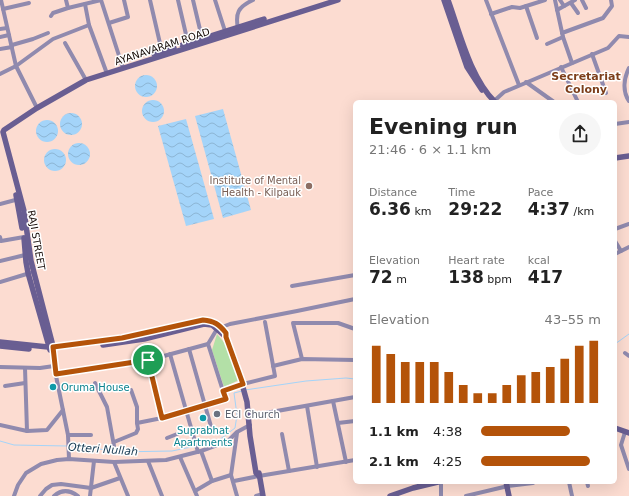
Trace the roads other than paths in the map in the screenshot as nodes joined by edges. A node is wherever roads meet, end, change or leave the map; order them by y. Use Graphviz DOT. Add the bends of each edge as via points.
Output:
graph roads {
  1 [pos="1,0"];
  2 [pos="66,0"];
  3 [pos="101,0"];
  4 [pos="124,0"];
  5 [pos="150,0"];
  6 [pos="178,0"];
  7 [pos="193,0"];
  8 [pos="215,0"];
  9 [pos="253,0"];
  10 [pos="324,0"];
  11 [pos="338,0"];
  12 [pos="444,0"];
  13 [pos="448,0"];
  14 [pos="486,0"];
  15 [pos="545,0"];
  16 [pos="555,0"];
  17 [pos="560,0"];
  18 [pos="582,0"];
  19 [pos="611,0"];
  20 [pos="573,1"];
  21 [pos="244,2"];
  22 [pos="29,3"];
  23 [pos="85,4"];
  24 [pos="526,6"];
  25 [pos="564,6"];
  26 [pos="68,8"];
  27 [pos="586,8"];
  28 [pos="557,10"];
  29 [pos="2,11"];
  30 [pos="578,13"];
  31 [pos="491,14"];
  32 [pos="51,16"];
  33 [pos="109,23"];
  34 [pos="89,25"];
  35 [pos="7,28"];
  36 [pos="0,29"];
  37 [pos="238,29"];
  38 [pos="225,31"];
  39 [pos="48,33"];
  40 [pos="9,35"];
  41 [pos="563,35"];
  42 [pos="0,37"];
  43 [pos="629,37"];
  44 [pos="202,38"];
  45 [pos="537,38"];
  46 [pos="65,43"];
  47 [pos="188,43"];
  48 [pos="547,44"];
  49 [pos="12,46"];
  50 [pos="0,49"];
  51 [pos="162,52"];
  52 [pos="592,54"];
  53 [pos="572,63"];
  54 [pos="122,65"];
  55 [pos="16,66"];
  56 [pos="562,67"];
  57 [pos="629,68"];
  58 [pos="106,71"];
  59 [pos="0,74"];
  60 [pos="85,79"];
  61 [pos="526,82"];
  62 [pos="519,85"];
  63 [pos="606,93"];
  64 [pos="492,100"];
  65 [pos="492,100"];
  66 [pos="495,100"];
  67 [pos="551,100"];
  68 [pos="577,100"];
  69 [pos="629,101"];
  70 [pos="36,107"];
  71 [pos="629,122"];
  72 [pos="617,124"];
  73 [pos="1,132"];
  74 [pos="629,155"];
  75 [pos="617,157"];
  76 [pos="19,199"];
  77 [pos="0,204"];
  78 [pos="629,224"];
  79 [pos="617,228"];
  80 [pos="24,237"];
  81 [pos="1,239"];
  82 [pos="617,244"];
  83 [pos="629,247"];
  84 [pos="621,251"];
  85 [pos="617,253"];
  86 [pos="25,255"];
  87 [pos="0,261"];
  88 [pos="31,273"];
  89 [pos="353,275"];
  90 [pos="0,282"];
  91 [pos="292,286"];
  92 [pos="353,299"];
  93 [pos="265,322"];
  94 [pos="220,328"];
  95 [pos="353,328"];
  96 [pos="0,342"];
  97 [pos="208,344"];
  98 [pos="0,346"];
  99 [pos="189,349"];
  100 [pos="52,350"];
  101 [pos="170,354"];
  102 [pos="302,359"];
  103 [pos="148,360"];
  104 [pos="353,360"];
  105 [pos="54,366"];
  106 [pos="273,366"];
  107 [pos="0,367"];
  108 [pos="25,368"];
  109 [pos="56,374"];
  110 [pos="25,383"];
  111 [pos="95,383"];
  112 [pos="5,386"];
  113 [pos="243,386"];
  114 [pos="131,390"];
  115 [pos="223,391"];
  116 [pos="353,397"];
  117 [pos="333,401"];
  118 [pos="205,405"];
  119 [pos="307,406"];
  120 [pos="63,410"];
  121 [pos="186,411"];
  122 [pos="250,416"];
  123 [pos="162,418"];
  124 [pos="353,420"];
  125 [pos="137,423"];
  126 [pos="338,423"];
  127 [pos="0,425"];
  128 [pos="250,425"];
  129 [pos="617,425"];
  130 [pos="617,428"];
  131 [pos="190,429"];
  132 [pos="27,430"];
  133 [pos="212,430"];
  134 [pos="628,431"];
  135 [pos="237,432"];
  136 [pos="282,434"];
  137 [pos="68,435"];
  138 [pos="91,435"];
  139 [pos="167,438"];
  140 [pos="198,451"];
  141 [pos="180,457"];
  142 [pos="69,459"];
  143 [pos="353,460"];
  144 [pos="94,461"];
  145 [pos="148,461"];
  146 [pos="114,462"];
  147 [pos="346,462"];
  148 [pos="317,467"];
  149 [pos="629,469"];
  150 [pos="289,471"];
  151 [pos="231,475"];
  152 [pos="259,476"];
  153 [pos="120,478"];
  154 [pos="212,481"];
  155 [pos="234,481"];
  156 [pos="417,484"];
  157 [pos="430,484"];
  158 [pos="441,484"];
  159 [pos="507,484"];
  160 [pos="569,484"];
  161 [pos="91,488"];
  162 [pos="195,491"];
  163 [pos="263,495"];
  164 [pos="14,496"];
  165 [pos="40,496"];
  166 [pos="54,496"];
  167 [pos="78,496"];
  168 [pos="90,496"];
  169 [pos="128,496"];
  170 [pos="162,496"];
  171 [pos="197,496"];
  172 [pos="236,496"];
  173 [pos="256,496"];
  174 [pos="383,496"];
  175 [pos="390,496"];
  176 [pos="441,496"];
  177 [pos="466,496"];
  178 [pos="510,496"];
  179 [pos="572,496"];
  1 -- 29 [label="street"];
  2 -- 26 [label="street"];
  3 -- 23 [label="street"];
  3 -- 33 [label="street"];
  4 -- 33 [label="street" via="128,17"];
  5 -- 51 [label="street"];
  6 -- 47 [label="street"];
  7 -- 44 [label="street"];
  8 -- 38 [label="street"];
  9 -- 21 [label="street"];
  10 -- 37 [label="street, AYANAVARAM ROAD"];
  11 -- 37 [label="street, AYANAVARAM ROAD"];
  12 -- 64 [label="street" via="467,67"];
  13 -- 65 [label="street" via="474,72"];
  14 -- 31 [label="street"];
  15 -- 24 [label="street"];
  16 -- 28 [label="street"];
  17 -- 25 [label="street"];
  18 -- 27 [label="street"];
  19 -- 41 [label="street" via="612,6 603,18"];
  20 -- 25 [label="street"];
  20 -- 30 [label="street"];
  21 -- 37 [label="street" via="236,17"];
  22 -- 29 [label="street"];
  23 -- 26 [label="street"];
  23 -- 34 [label="street"];
  24 -- 31 [label="street" via="512,7"];
  24 -- 45 [label="street"];
  25 -- 28 [label="street"];
  26 -- 32 [label="street"];
  28 -- 41 [label="street"];
  29 -- 35 [label="street"];
  31 -- 62 [label="street"];
  33 -- 54 [label="street"];
  34 -- 55 [label="street" via="53,39"];
  34 -- 58 [label="street"];
  35 -- 36 [label="street"];
  35 -- 40 [label="street"];
  37 -- 38 [label="street, AYANAVARAM ROAD"];
  37 -- 60 [label="street, AYANAVARAM ROAD"];
  38 -- 44 [label="street, AYANAVARAM ROAD"];
  39 -- 49 [label="street"];
  40 -- 42 [label="street"];
  40 -- 49 [label="street"];
  41 -- 48 [label="street"];
  41 -- 53 [label="street"];
  43 -- 52 [label="street" via="619,36 608,48"];
  44 -- 47 [label="street, AYANAVARAM ROAD"];
  46 -- 60 [label="street"];
  47 -- 51 [label="street, AYANAVARAM ROAD"];
  49 -- 50 [label="street"];
  49 -- 55 [label="street"];
  51 -- 54 [label="street, AYANAVARAM ROAD"];
  52 -- 53 [label="street"];
  52 -- 63 [label="street"];
  53 -- 56 [label="street"];
  54 -- 58 [label="street, AYANAVARAM ROAD"];
  55 -- 59 [label="street"];
  55 -- 70 [label="street"];
  56 -- 61 [label="street"];
  56 -- 68 [label="street"];
  57 -- 69 [label="street" via="624,81"];
  58 -- 60 [label="street, AYANAVARAM ROAD"];
  60 -- 70 [label="street, AYANAVARAM ROAD"];
  61 -- 62 [label="street"];
  61 -- 67 [label="street"];
  62 -- 66 [label="street" via="504,92"];
  70 -- 73 [label="street, AYANAVARAM ROAD" via="6,123"];
  71 -- 72 [label="street"];
  73 -- 76 [label="street, RAJI STREET"];
  74 -- 75 [label="street"];
  76 -- 77 [label="street"];
  76 -- 80 [label="street, RAJI STREET"];
  76 -- 88 [label="street, RAJI STREET"];
  78 -- 79 [label="street"];
  80 -- 81 [label="street"];
  80 -- 86 [label="street, RAJI STREET"];
  82 -- 84 [label="street"];
  83 -- 84 [label="street"];
  84 -- 85 [label="street"];
  86 -- 87 [label="street"];
  86 -- 88 [label="street, RAJI STREET"];
  88 -- 90 [label="street"];
  88 -- 100 [label="street, RAJI STREET"];
  89 -- 91 [label="street"];
  92 -- 94 [label="street"];
  93 -- 106 [label="street"];
  94 -- 97 [label="street"];
  94 -- 100 [label="street" via="204,324 138,340"];
  94 -- 113 [label="street" via="226,337"];
  95 -- 102 [label="street" via="338,323 293,323"];
  96 -- 100 [label="street"];
  97 -- 99 [label="street"];
  97 -- 115 [label="street"];
  98 -- 100 [label="street"];
  99 -- 101 [label="street"];
  99 -- 118 [label="street"];
  100 -- 105 [label="street"];
  101 -- 103 [label="street"];
  101 -- 121 [label="street"];
  102 -- 104 [label="street"];
  102 -- 106 [label="street"];
  103 -- 109 [label="street"];
  103 -- 123 [label="street"];
  105 -- 108 [label="street"];
  105 -- 109 [label="street"];
  106 -- 113 [label="street" via="274,376"];
  107 -- 108 [label="street"];
  108 -- 110 [label="street"];
  109 -- 120 [label="street"];
  110 -- 112 [label="street"];
  110 -- 132 [label="street"];
  111 -- 125 [label="street" via="107,407 114,444 136,433"];
  113 -- 115 [label="street"];
  113 -- 122 [label="street"];
  114 -- 125 [label="street" via="137,407"];
  115 -- 118 [label="street" via="226,399"];
  116 -- 117 [label="street"];
  117 -- 119 [label="street"];
  117 -- 126 [label="street"];
  118 -- 121 [label="street"];
  118 -- 133 [label="street"];
  119 -- 122 [label="street"];
  119 -- 148 [label="street"];
  120 -- 132 [label="street" via="47,430"];
  120 -- 137 [label="street"];
  121 -- 123 [label="street"];
  121 -- 131 [label="street"];
  122 -- 128 [label="street"];
  123 -- 125 [label="street"];
  124 -- 126 [label="street"];
  126 -- 147 [label="street"];
  127 -- 132 [label="street"];
  128 -- 135 [label="street"];
  128 -- 152 [label="street" via="256,472"];
  129 -- 134 [label="street"];
  130 -- 134 [label="street"];
  131 -- 139 [label="street"];
  131 -- 140 [label="street"];
  134 -- 149 [label="street" via="621,445"];
  135 -- 140 [label="street" via="228,441"];
  135 -- 151 [label="street"];
  136 -- 150 [label="street"];
  137 -- 138 [label="street"];
  137 -- 142 [label="street"];
  140 -- 141 [label="street"];
  140 -- 154 [label="street"];
  141 -- 145 [label="street"];
  141 -- 162 [label="street"];
  142 -- 144 [label="street"];
  142 -- 164 [label="street" via="41,464 26,473"];
  143 -- 147 [label="street"];
  144 -- 146 [label="street"];
  144 -- 161 [label="street"];
  145 -- 146 [label="street"];
  145 -- 170 [label="street"];
  146 -- 153 [label="street"];
  147 -- 148 [label="street"];
  148 -- 150 [label="street"];
  150 -- 152 [label="street"];
  151 -- 154 [label="street"];
  151 -- 155 [label="street"];
  152 -- 155 [label="street"];
  152 -- 163 [label="street"];
  153 -- 161 [label="street"];
  153 -- 169 [label="street"];
  154 -- 162 [label="street"];
  155 -- 172 [label="street"];
  156 -- 174 [label="street"];
  157 -- 175 [label="street"];
  158 -- 176 [label="street"];
  159 -- 177 [label="street"];
  159 -- 178 [label="street"];
  160 -- 179 [label="street"];
  161 -- 165 [label="street" via="52,485"];
  161 -- 168 [label="street"];
  162 -- 171 [label="street"];
  163 -- 173 [label="street"];
  166 -- 167 [label="street" via="67,491"];
}
